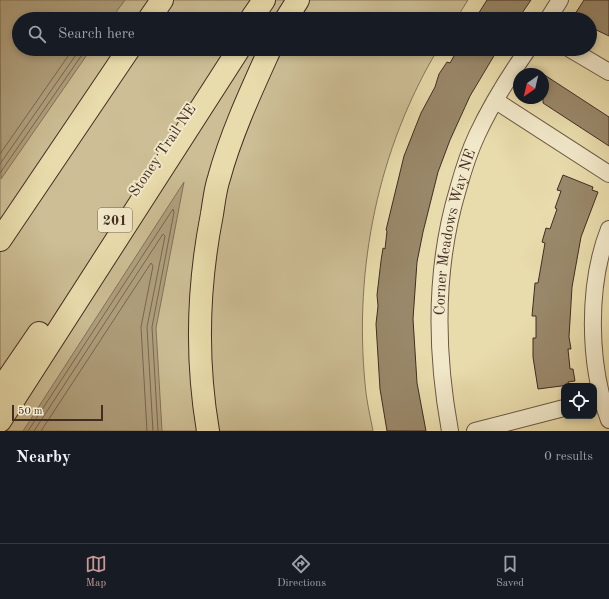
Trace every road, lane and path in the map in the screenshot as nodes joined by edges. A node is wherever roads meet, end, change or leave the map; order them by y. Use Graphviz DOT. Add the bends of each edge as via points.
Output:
graph roads {
  1 [pos="162,0"];
  2 [pos="264,0"];
  3 [pos="270,0"];
  4 [pos="298,0"];
  5 [pos="560,0"];
  6 [pos="154,12"];
  7 [pos="256,12"];
  8 [pos="262,12"];
  9 [pos="290,12"];
  10 [pos="552,12"];
  11 [pos="124,56"];
  12 [pos="226,56"];
  13 [pos="234,56"];
  14 [pos="267,56"];
  15 [pos="524,56"];
  16 [pos="582,56"];
  17 [pos="609,72"];
  18 [pos="496,100"];
  19 [pos="609,174"];
  20 [pos="609,229"];
  21 [pos="0,240"];
  22 [pos="0,390"];
  23 [pos="601,398"];
  24 [pos="561,409"];
  25 [pos="0,420"];
  26 [pos="609,420"];
  27 [pos="208,431"];
  28 [pos="450,431"];
  29 [pos="475,431"];
  1 -- 6 [label="highway"];
  2 -- 7 [label="highway"];
  3 -- 8 [label="highway"];
  4 -- 9 [label="highway"];
  5 -- 10 [label="street"];
  11 -- 21 [label="highway"];
  12 -- 22 [label="highway, Stoney Trail NE / 201"];
  13 -- 25 [label="highway"];
  14 -- 27 [label="highway" via="245,104 218,179 206,248 201,324 202,395"];
  15 -- 18 [label="street, Corner Meadows Way NE"];
  16 -- 17 [label="street"];
  18 -- 19 [label="street"];
  18 -- 28 [label="street, Corner Meadows Way NE" via="477,136 463,172 450,214 442,254 438,298 439,353"];
  20 -- 23 [label="street" via="598,268 594,299 594,358"];
  23 -- 26 [label="street"];
  24 -- 29 [label="street"];
}
